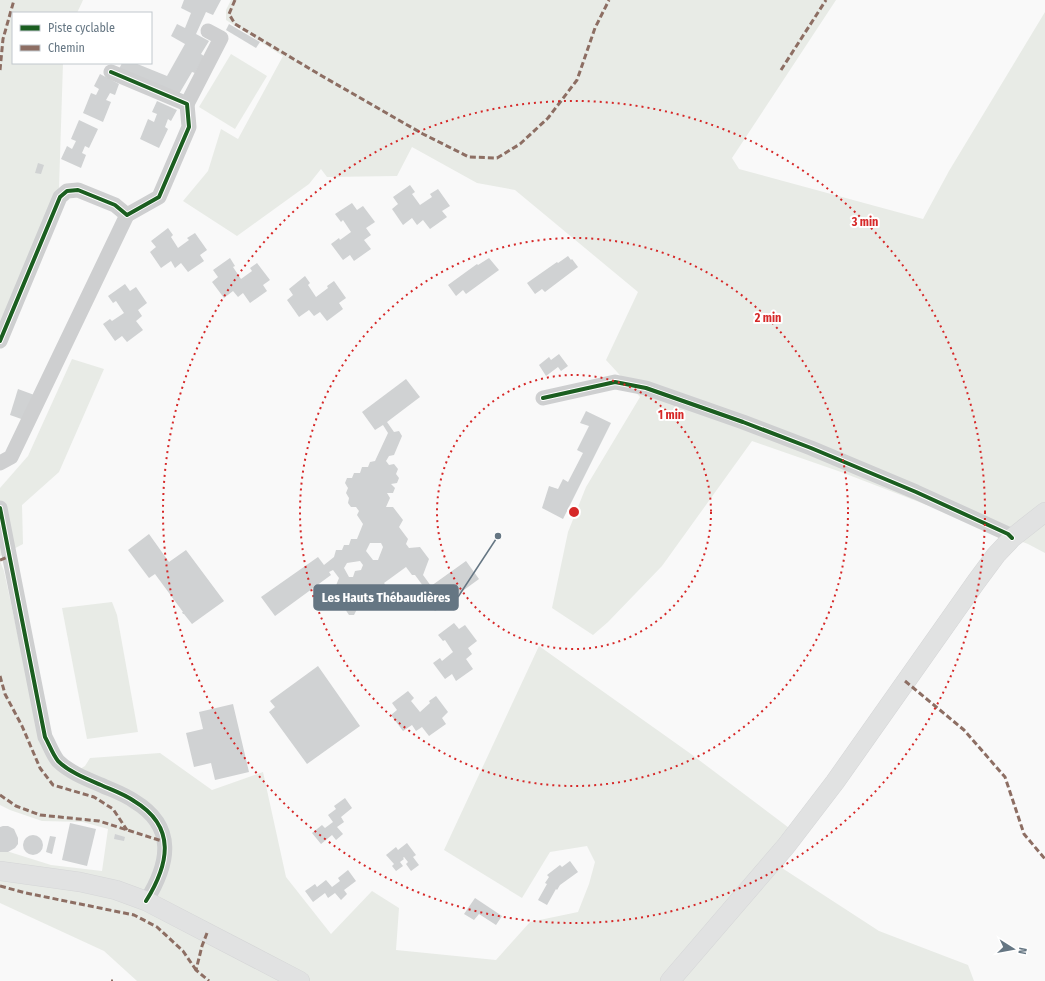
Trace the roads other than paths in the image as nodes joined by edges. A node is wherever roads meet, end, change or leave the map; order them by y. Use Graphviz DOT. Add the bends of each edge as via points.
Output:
graph roads {
  1 [pos="208,31"];
  2 [pos="111,72"];
  3 [pos="187,104"];
  4 [pos="127,215"];
  5 [pos="0,341"];
  6 [pos="543,398"];
  7 [pos="0,463"];
  8 [pos="0,508"];
  9 [pos="1045,512"];
  10 [pos="1012,538"];
  11 [pos="0,871"];
  12 [pos="146,901"];
  13 [pos="300,981"];
  14 [pos="670,981"];
  1 -- 3 [label="street" via="221,38"];
  2 -- 3 [label="street"];
  3 -- 4 [label="street" via="189,127 158,197"];
  4 -- 5 [label="street" via="115,205 78,190 67,191 60,197"];
  4 -- 7 [label="street" via="12,457"];
  6 -- 10 [label="street" via="614,382 646,388 810,448 916,492"];
  8 -- 12 [label="street" via="48,743 57,760 84,778 134,800 157,820 162,831 165,855"];
  9 -- 10 [label="main road"];
  10 -- 14 [label="main road" via="976,582 835,782 795,834"];
  11 -- 12 [label="main road" via="80,882 116,890"];
  12 -- 13 [label="main road"];
}
